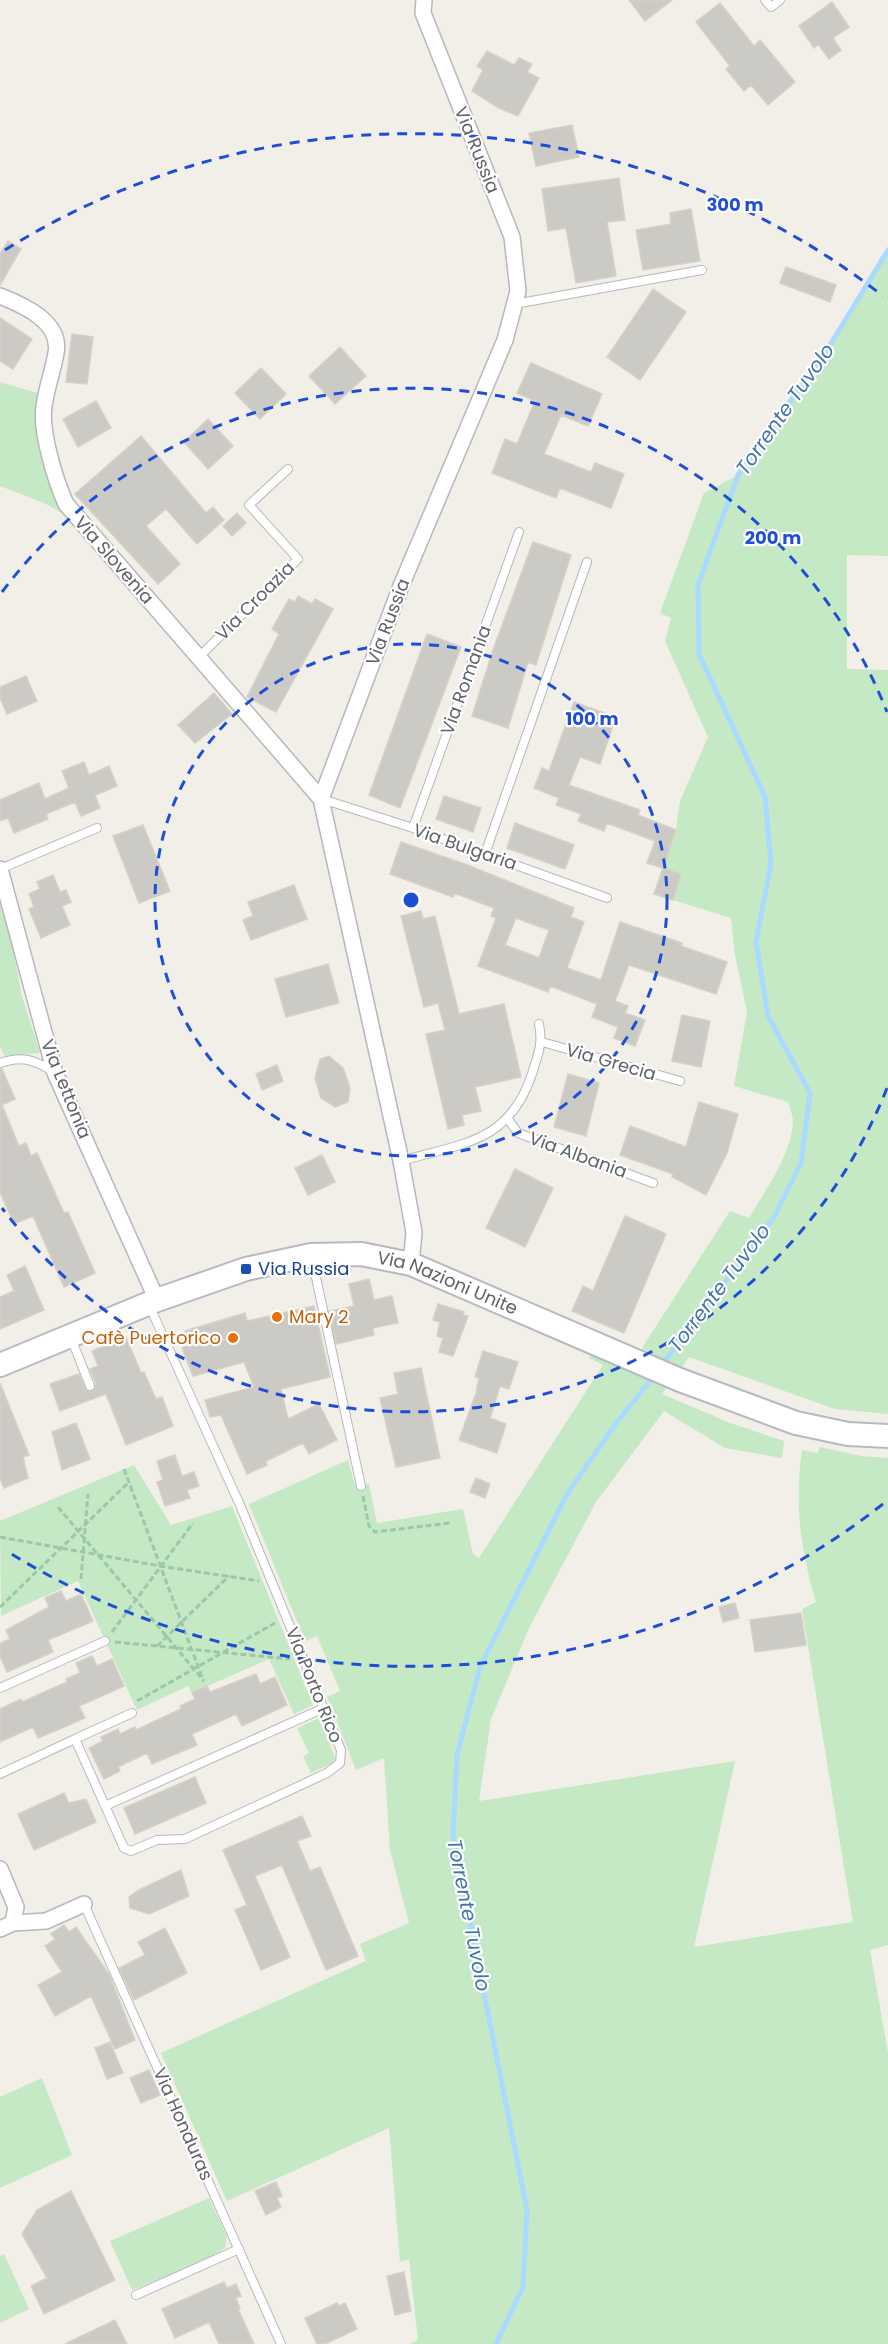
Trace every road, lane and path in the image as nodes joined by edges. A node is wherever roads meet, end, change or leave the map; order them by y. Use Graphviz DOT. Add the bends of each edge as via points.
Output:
graph roads {
  1 [pos="424,0"];
  2 [pos="765,0"];
  3 [pos="780,0"];
  4 [pos="702,270"];
  5 [pos="0,296"];
  6 [pos="514,304"];
  7 [pos="288,469"];
  8 [pos="519,532"];
  9 [pos="587,562"];
  10 [pos="199,657"];
  11 [pos="321,799"];
  12 [pos="97,828"];
  13 [pos="412,828"];
  14 [pos="485,854"];
  15 [pos="0,869"];
  16 [pos="607,898"];
  17 [pos="538,1024"];
  18 [pos="542,1042"];
  19 [pos="1,1061"];
  20 [pos="55,1073"];
  21 [pos="680,1081"];
  22 [pos="508,1119"];
  23 [pos="401,1161"];
  24 [pos="653,1183"];
  25 [pos="311,1255"];
  26 [pos="411,1264"];
  27 [pos="153,1302"];
  28 [pos="71,1336"];
  29 [pos="0,1365"];
  30 [pos="90,1386"];
  31 [pos="888,1436"];
  32 [pos="124,1470"];
  33 [pos="128,1483"];
  34 [pos="361,1486"];
  35 [pos="88,1494"];
  36 [pos="58,1507"];
  37 [pos="86,1523"];
  38 [pos="193,1523"];
  39 [pos="450,1523"];
  40 [pos="78,1531"];
  41 [pos="0,1537"];
  42 [pos="85,1539"];
  43 [pos="59,1549"];
  44 [pos="84,1551"];
  45 [pos="98,1554"];
  46 [pos="160,1566"];
  47 [pos="229,1575"];
  48 [pos="81,1578"];
  49 [pos="263,1581"];
  50 [pos="136,1600"];
  51 [pos="0,1607"];
  52 [pos="279,1621"];
  53 [pos="181,1623"];
  54 [pos="166,1637"];
  55 [pos="105,1641"];
  56 [pos="157,1646"];
  57 [pos="177,1649"];
  58 [pos="192,1650"];
  59 [pos="220,1654"];
  60 [pos="295,1659"];
  61 [pos="198,1666"];
  62 [pos="194,1669"];
  63 [pos="0,1688"];
  64 [pos="133,1704"];
  65 [pos="324,1708"];
  66 [pos="132,1713"];
  67 [pos="75,1739"];
  68 [pos="0,1774"];
  69 [pos="105,1806"];
  70 [pos="0,1869"];
  71 [pos="14,1900"];
  72 [pos="84,1904"];
  73 [pos="46,1921"];
  74 [pos="6,1926"];
  75 [pos="239,2249"];
  76 [pos="136,2295"];
  77 [pos="281,2344"];
  1 -- 6 [label="street, Via Russia" via="423,13 512,237 518,291"];
  2 -- 3 [label="lane" via="771,7"];
  4 -- 6 [label="lane"];
  5 -- 10 [label="street, Via Slovenia" via="26,307 51,328 57,350 43,409 58,487 66,504"];
  6 -- 11 [label="street, Via Russia" via="505,340 401,586"];
  7 -- 10 [label="lane, Via Croazia" via="249,505 298,559"];
  8 -- 13 [label="lane, Via Romania"];
  9 -- 14 [label="lane"];
  10 -- 11 [label="street, Via Slovenia"];
  11 -- 13 [label="lane, Via Bulgaria"];
  11 -- 23 [label="street"];
  12 -- 15 [label="lane"];
  13 -- 14 [label="lane, Via Bulgaria"];
  14 -- 16 [label="lane, Via Bulgaria"];
  15 -- 20 [label="street, Via Lettonia"];
  17 -- 18 [label="lane"];
  18 -- 21 [label="lane, Via Grecia"];
  18 -- 22 [label="lane" via="524,1098"];
  19 -- 20 [label="lane" via="31,1059"];
  20 -- 27 [label="street, Via Lettonia"];
  22 -- 23 [label="lane" via="481,1138"];
  22 -- 24 [label="lane, Via Albania" via="518,1133"];
  23 -- 26 [label="street" via="414,1232"];
  25 -- 26 [label="street, Via Nazioni Unite" via="361,1254"];
  25 -- 27 [label="street, Via Nazioni Unite" via="246,1269"];
  25 -- 34 [label="lane"];
  26 -- 31 [label="street, Via Nazioni Unite" via="680,1380 796,1423 848,1434"];
  27 -- 28 [label="street, Via Nazioni Unite"];
  27 -- 65 [label="lane, Via Porto Rico"];
  28 -- 29 [label="street, Via Nazioni Unite"];
  28 -- 30 [label="lane"];
  32 -- 33 [label="path"];
  33 -- 37 [label="path"];
  33 -- 46 [label="path"];
  34 -- 39 [label="path" via="369,1526 375,1532"];
  35 -- 37 [label="path"];
  36 -- 40 [label="path"];
  37 -- 40 [label="path"];
  37 -- 42 [label="path"];
  38 -- 46 [label="path"];
  40 -- 42 [label="path"];
  40 -- 43 [label="path"];
  41 -- 43 [label="path"];
  42 -- 44 [label="path"];
  42 -- 45 [label="path"];
  43 -- 44 [label="path"];
  43 -- 51 [label="path"];
  44 -- 45 [label="path"];
  44 -- 48 [label="path"];
  45 -- 46 [label="path"];
  45 -- 50 [label="path"];
  46 -- 47 [label="path"];
  46 -- 50 [label="path"];
  46 -- 53 [label="path"];
  47 -- 49 [label="path"];
  47 -- 53 [label="path"];
  50 -- 54 [label="path"];
  50 -- 55 [label="path"];
  52 -- 59 [label="path"];
  53 -- 54 [label="path"];
  53 -- 58 [label="path"];
  54 -- 56 [label="path"];
  54 -- 57 [label="path"];
  55 -- 56 [label="path"];
  55 -- 63 [label="lane"];
  56 -- 57 [label="path"];
  57 -- 58 [label="path"];
  57 -- 62 [label="path"];
  58 -- 59 [label="path"];
  58 -- 61 [label="path"];
  59 -- 60 [label="path"];
  59 -- 61 [label="path"];
  61 -- 62 [label="path"];
  61 -- 62 [label="path" via="204,1681"];
  62 -- 64 [label="path"];
  65 -- 69 [label="lane"];
  65 -- 69 [label="lane, Via Porto Rico" via="342,1756 337,1768 185,1839 157,1839 129,1851"];
  66 -- 67 [label="lane"];
  67 -- 68 [label="lane"];
  67 -- 69 [label="lane, Via Porto Rico"];
  70 -- 71 [label="street"];
  71 -- 73 [label="street"];
  71 -- 74 [label="street" via="16,1914"];
  72 -- 73 [label="street"];
  72 -- 75 [label="lane, Via Honduras"];
  73 -- 74 [label="street"];
  75 -- 76 [label="lane"];
  75 -- 77 [label="lane, Via Honduras"];
}
